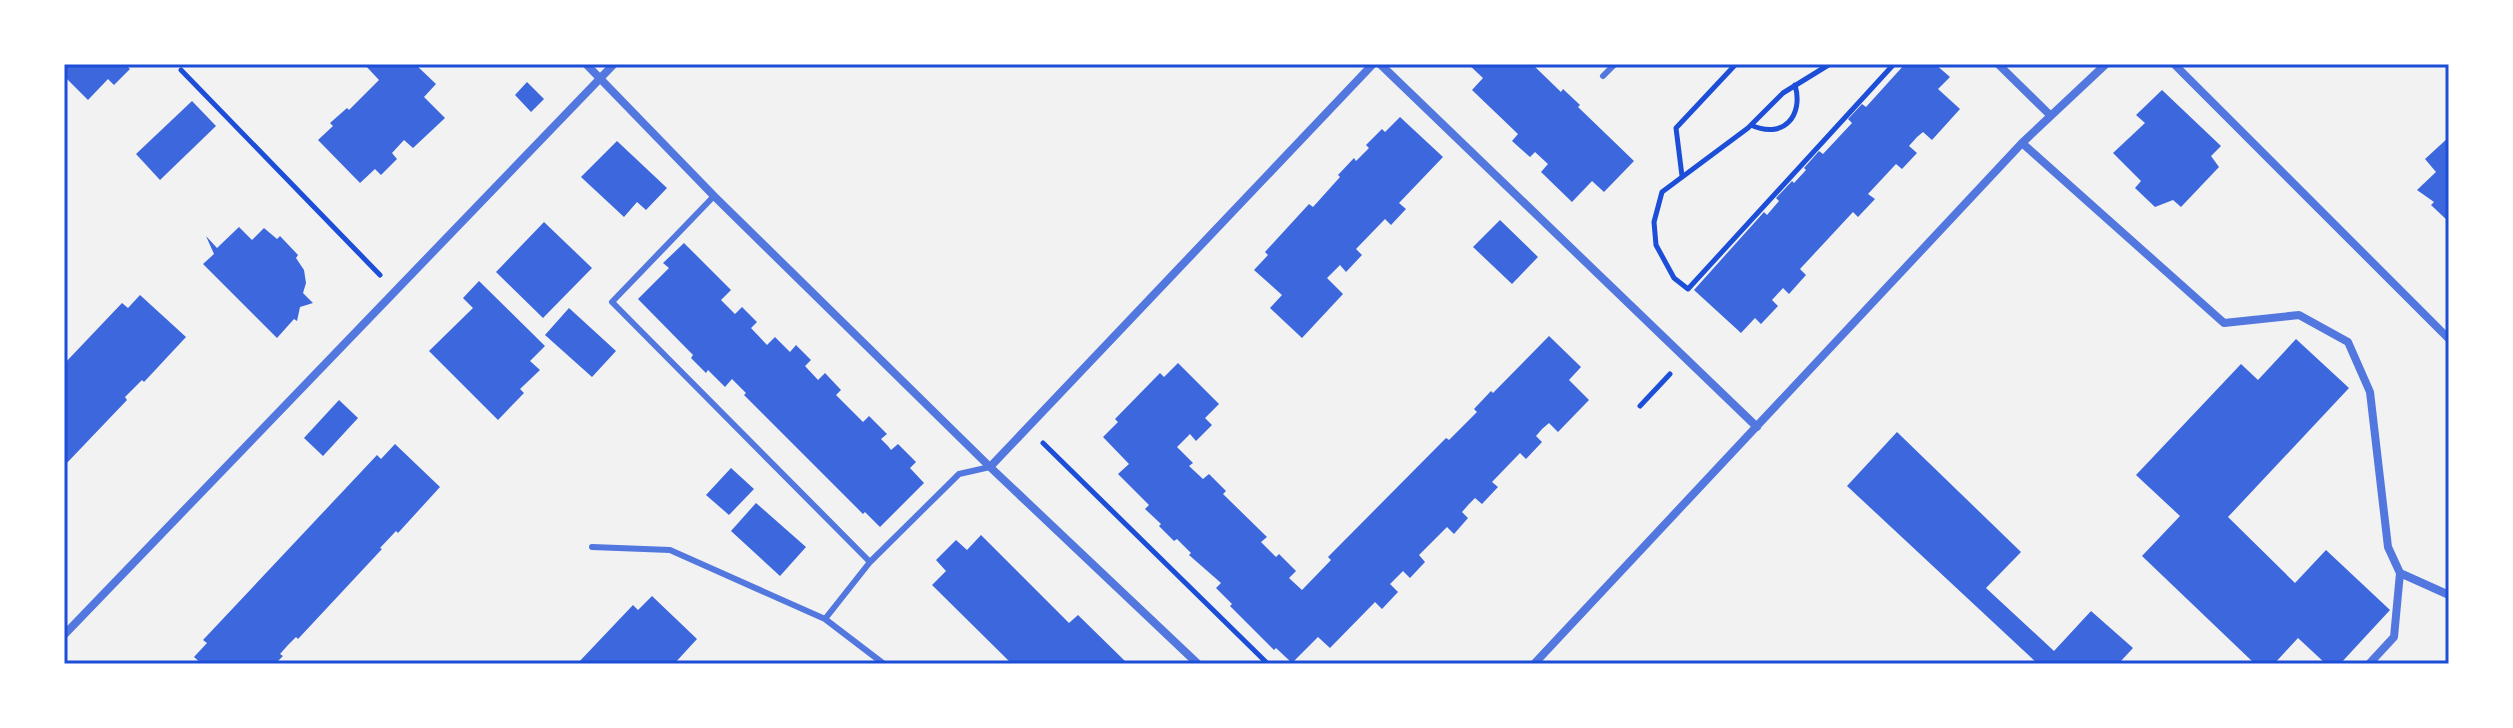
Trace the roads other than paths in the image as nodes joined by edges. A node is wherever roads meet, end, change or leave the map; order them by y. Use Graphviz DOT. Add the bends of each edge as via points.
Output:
graph roads {
  1 [pos="586,64"];
  2 [pos="614,64"];
  3 [pos="1373,64"];
  4 [pos="1380,64"];
  5 [pos="1615,64"];
  6 [pos="1998,64"];
  7 [pos="2106,64"];
  8 [pos="2174,64"];
  9 [pos="1603,76"];
  10 [pos="600,78"];
  11 [pos="2050,115"];
  12 [pos="2022,143"];
  13 [pos="714,196"];
  14 [pos="2449,339"];
  15 [pos="1757,427"];
  16 [pos="990,467"];
  17 [pos="592,547"];
  18 [pos="870,562"];
  19 [pos="2400,573"];
  20 [pos="2449,595"];
  21 [pos="825,619"];
  22 [pos="64,635"];
  23 [pos="884,664"];
  24 [pos="1198,664"];
  25 [pos="1534,664"];
  26 [pos="2369,664"];
  1 -- 10 [label="street"];
  2 -- 10 [label="street"];
  3 -- 16 [label="street"];
  4 -- 15 [label="street"];
  5 -- 9 [label="lane"];
  6 -- 11 [label="street"];
  7 -- 11 [label="street"];
  8 -- 14 [label="street"];
  10 -- 13 [label="street"];
  10 -- 22 [label="street"];
  11 -- 12 [label="street"];
  12 -- 15 [label="street"];
  12 -- 19 [label="street" via="2224,323 2299,315 2348,342 2370,392 2388,547"];
  13 -- 16 [label="street"];
  13 -- 18 [label="lane" via="612,302"];
  15 -- 25 [label="street"];
  16 -- 18 [label="lane" via="959,474"];
  16 -- 24 [label="street"];
  17 -- 21 [label="lane" via="670,550"];
  18 -- 21 [label="lane"];
  19 -- 20 [label="street"];
  19 -- 26 [label="street" via="2394,637"];
  21 -- 23 [label="lane"];
}
